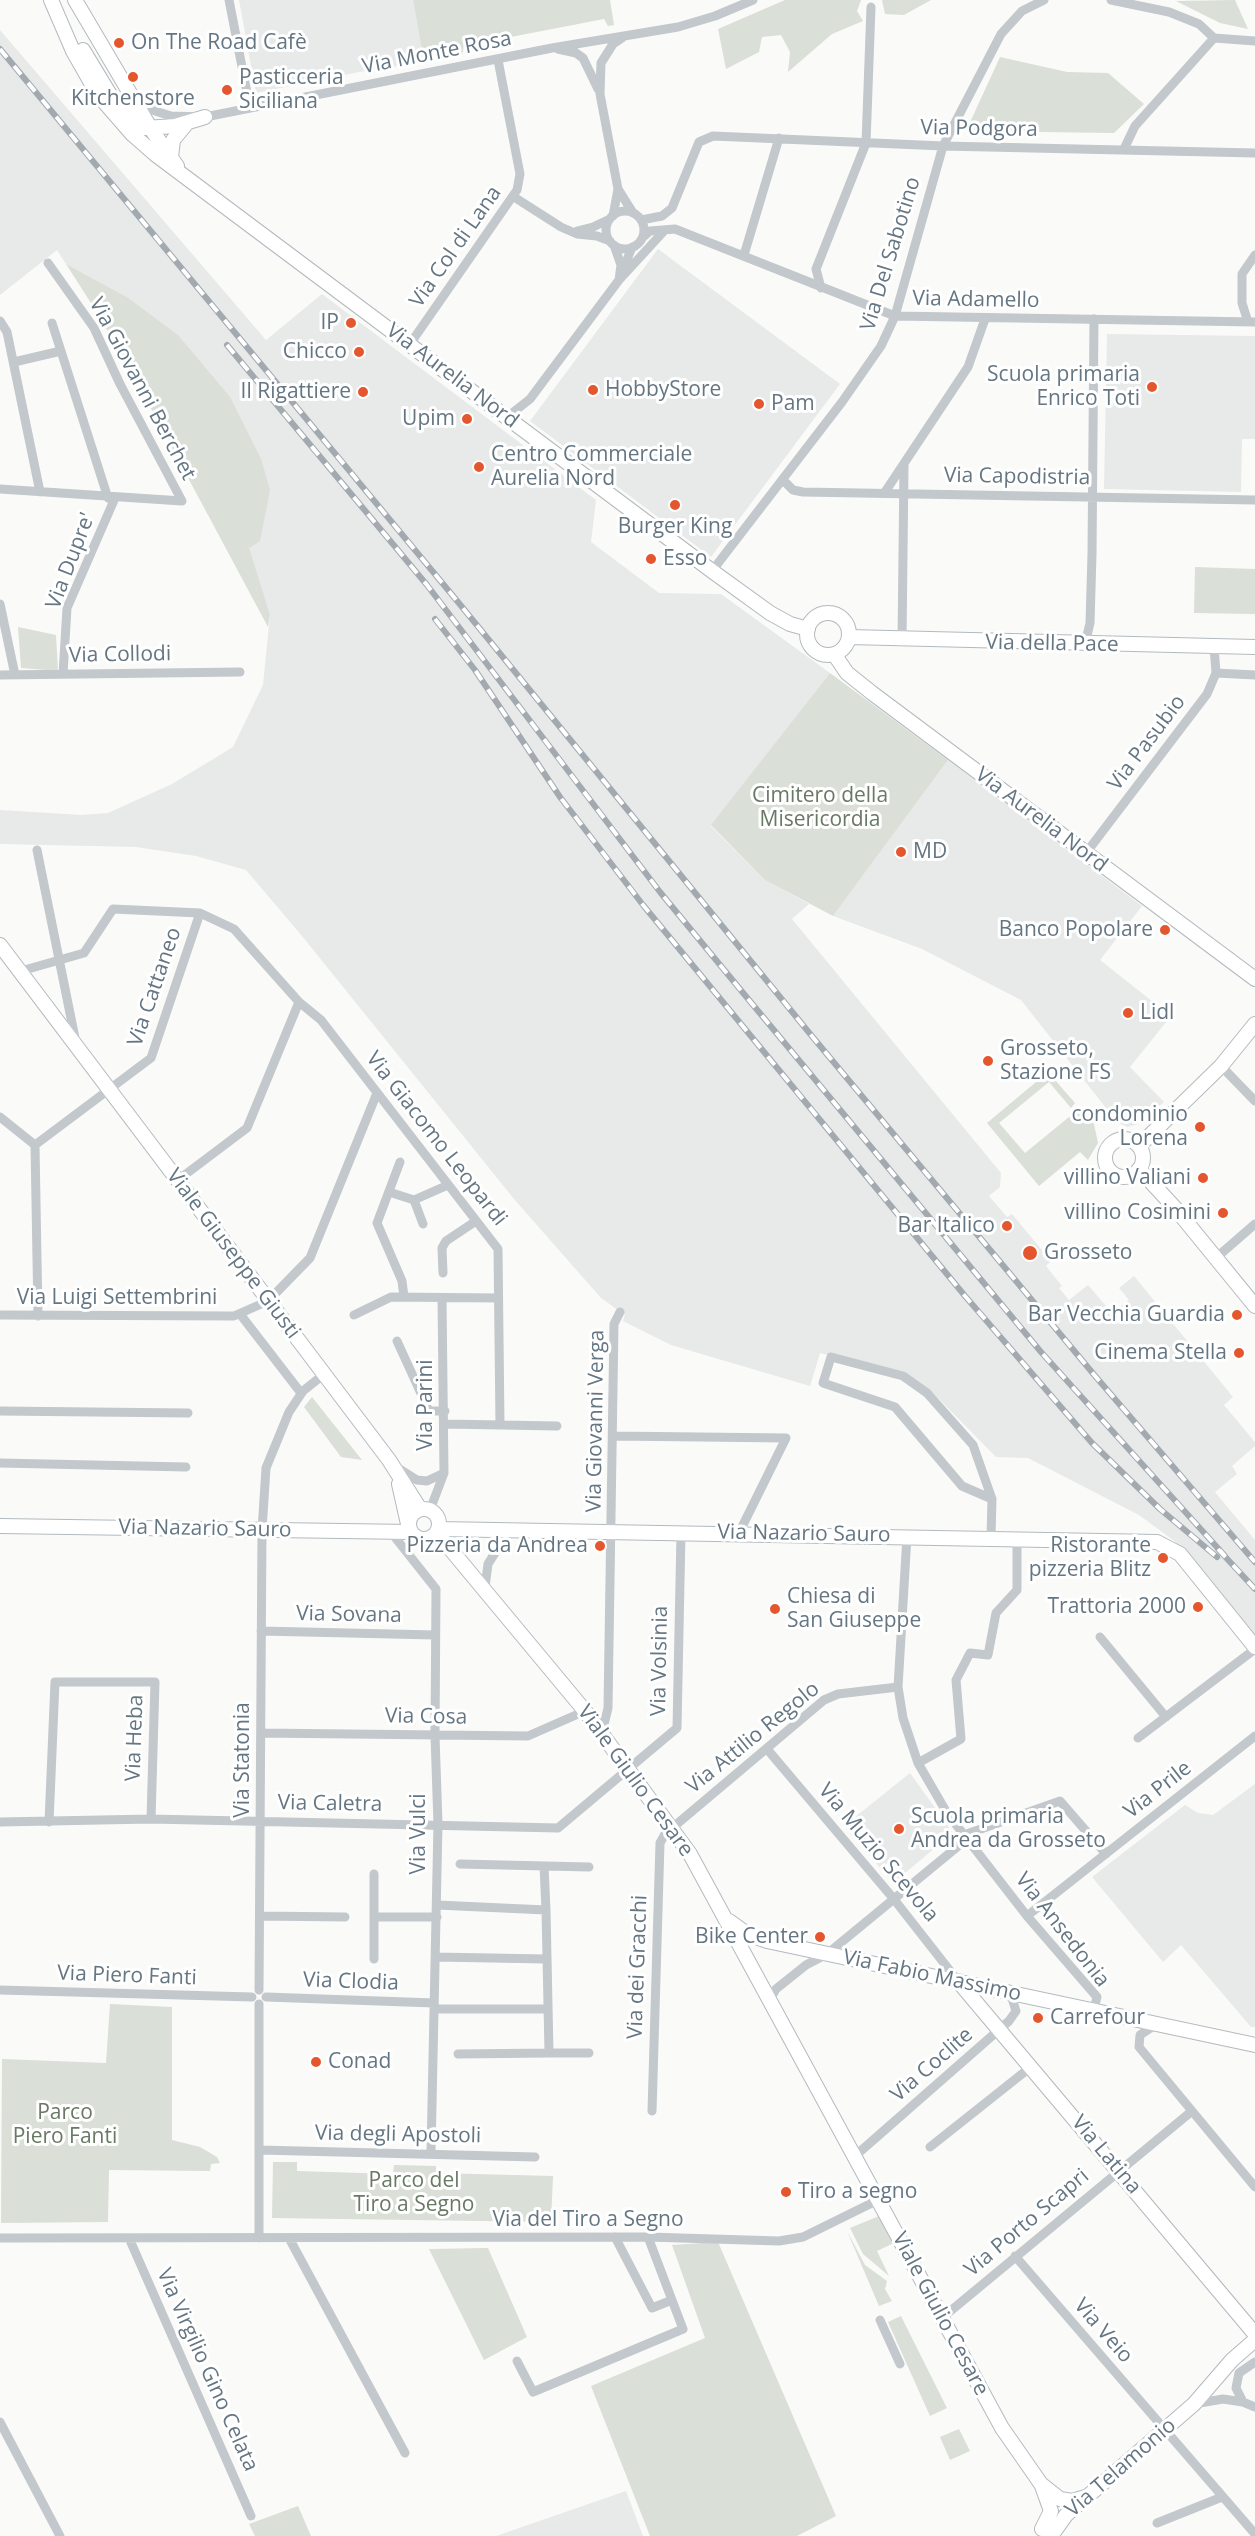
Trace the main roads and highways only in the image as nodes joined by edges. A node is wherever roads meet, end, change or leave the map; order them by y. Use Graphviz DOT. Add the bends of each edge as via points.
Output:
graph roads {
  1 [pos="75,0"];
  2 [pos="52,2"];
  3 [pos="115,116"];
  4 [pos="205,117"];
  5 [pos="188,122"];
  6 [pos="144,127"];
  7 [pos="171,157"];
  8 [pos="187,180"];
  9 [pos="808,629"];
  10 [pos="849,637"];
  11 [pos="1255,647"];
  12 [pos="834,654"];
  13 [pos="2,950"];
  14 [pos="1255,979"];
  15 [pos="1255,1024"];
  16 [pos="1139,1146"];
  17 [pos="1139,1169"];
  18 [pos="1255,1306"];
  19 [pos="389,1460"];
  20 [pos="425,1510"];
  21 [pos="0,1526"];
  22 [pos="438,1531"];
  23 [pos="413,1532"];
  24 [pos="454,1554"];
  25 [pos="1255,1648"];
  26 [pos="722,1913"];
  27 [pos="767,1941"];
  28 [pos="958,1982"];
  29 [pos="786,2028"];
  30 [pos="1255,2045"];
  31 [pos="1253,2328"];
  32 [pos="1255,2340"];
  33 [pos="1041,2484"];
  34 [pos="1089,2496"];
  35 [pos="1045,2534"];
  1 -- 6 [label="main road, Via Aurelia Nord" via="129,93"];
  2 -- 3 [label="main road, Via Aurelia Nord" via="87,77"];
  2 -- 6 [label="main road" via="105,88"];
  3 -- 6 [label="main road"];
  3 -- 8 [label="main road, Via Aurelia Nord"];
  4 -- 5 [label="main road"];
  5 -- 6 [label="main road"];
  5 -- 7 [label="main road" via="173,140"];
  6 -- 7 [label="main road, Via Aurelia Nord"];
  7 -- 8 [label="main road, Via Aurelia Nord"];
  8 -- 9 [label="main road, Via Aurelia Nord" via="770,613"];
  9 -- 10 [label="main road" via="814,618 833,613 844,619"];
  9 -- 12 [label="main road, Via Aurelia Nord" via="812,647 822,654"];
  10 -- 11 [label="main road, Via della Pace"];
  10 -- 12 [label="main road" via="844,648"];
  12 -- 14 [label="main road, Via Aurelia Nord" via="847,673 872,693"];
  13 -- 19 [label="main road, Viale Giuseppe Giusti"];
  15 -- 16 [label="main road" via="1221,1066"];
  16 -- 17 [label="main road" via="1143,1158"];
  16 -- 17 [label="main road" via="1130,1140 1119,1140 1111,1144 1105,1156 1106,1166 1117,1176 1126,1177"];
  17 -- 18 [label="main road"];
  19 -- 20 [label="main road, Viale Giuseppe Giusti"];
  19 -- 23 [label="main road, Viale Giuseppe Giusti"];
  20 -- 22 [label="main road, Viale Giuseppe Giusti" via="438,1518"];
  20 -- 23 [label="main road" via="412,1515"];
  21 -- 23 [label="main road, Via Nazario Sauro"];
  22 -- 23 [label="main road" via="431,1538"];
  22 -- 24 [label="main road, Viale Giulio Cesare"];
  22 -- 25 [label="main road, Via Nazario Sauro" via="1138,1541 1169,1547 1180,1554"];
  23 -- 24 [label="main road, Viale Giulio Cesare" via="443,1552"];
  24 -- 26 [label="main road, Viale Giulio Cesare" via="485,1587 629,1768 671,1827"];
  26 -- 27 [label="main road, Via Fabio Massimo" via="740,1930"];
  26 -- 29 [label="main road, Viale Giulio Cesare"];
  27 -- 28 [label="main road, Via Fabio Massimo"];
  27 -- 29 [label="main road, Viale Giulio Cesare" via="757,1945 752,1956"];
  28 -- 30 [label="main road, Via Fabio Massimo"];
  28 -- 31 [label="main road, Via Latina"];
  29 -- 33 [label="main road, Viale Giulio Cesare" via="1002,2428"];
  32 -- 34 [label="main road, Via Telamonio" via="1194,2404"];
  33 -- 34 [label="main road, Viale Giulio Cesare" via="1064,2500"];
  33 -- 35 [label="main road" via="1051,2511"];
  34 -- 35 [label="main road, Via Telamonio"];
}
